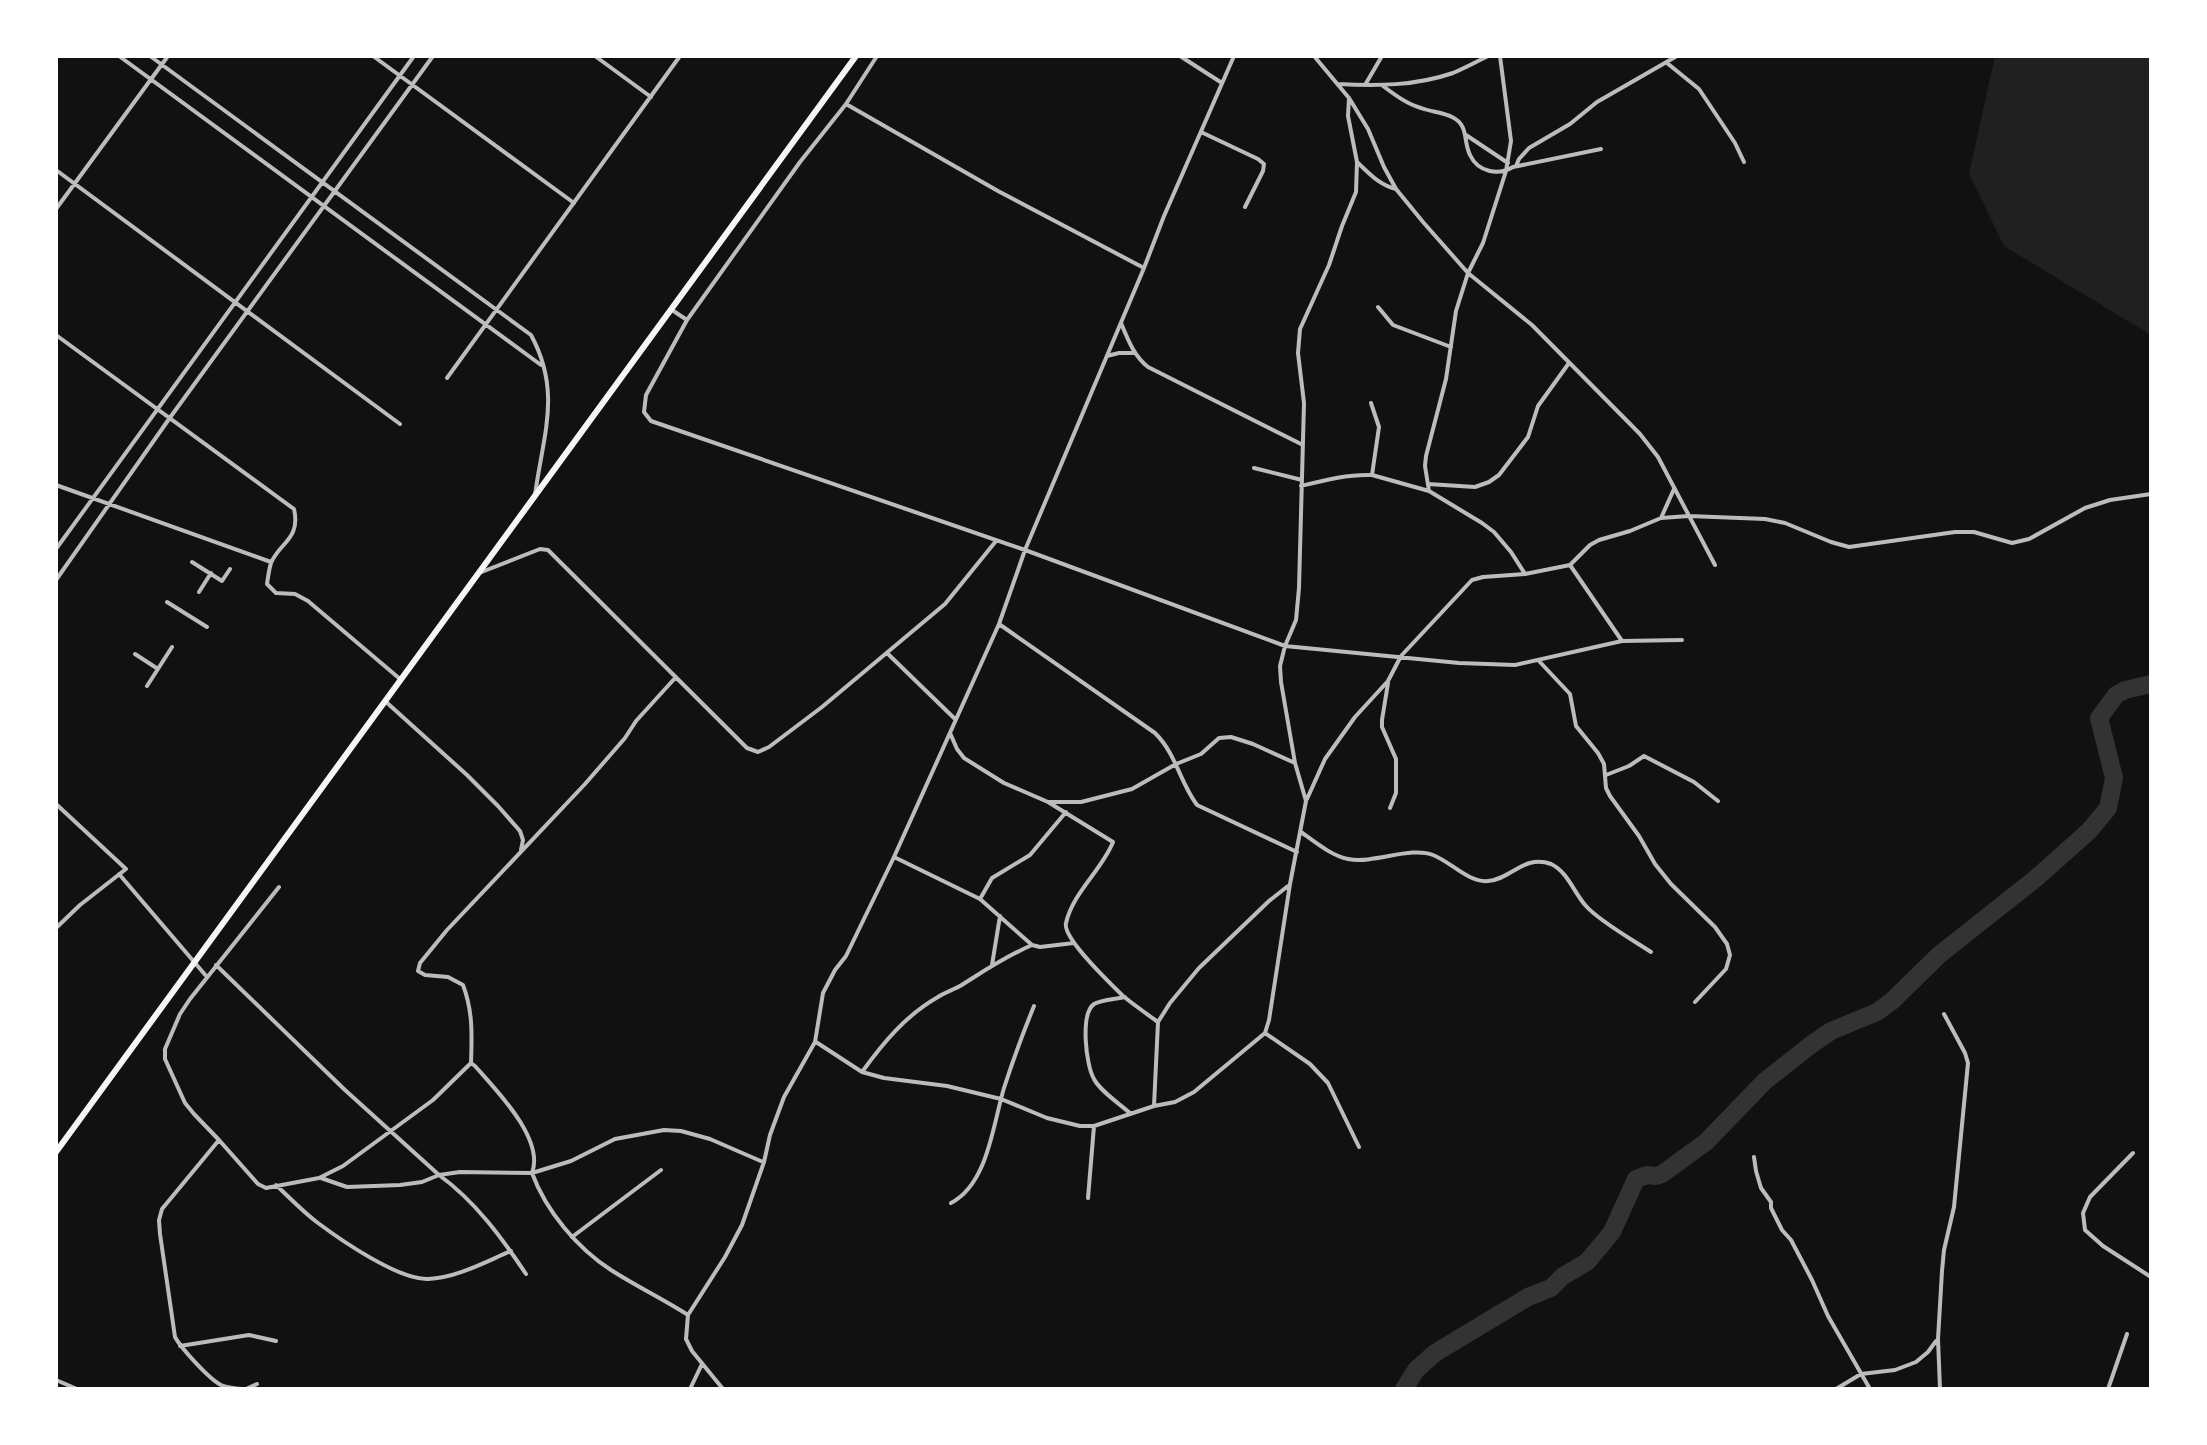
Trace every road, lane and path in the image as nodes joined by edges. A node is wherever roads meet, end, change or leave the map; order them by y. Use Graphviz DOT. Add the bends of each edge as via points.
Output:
graph roads {
  1 [pos="119,56"];
  2 [pos="150,56"];
  3 [pos="168,56"];
  4 [pos="373,56"];
  5 [pos="414,56"];
  6 [pos="433,56"];
  7 [pos="595,56"];
  8 [pos="680,56"];
  9 [pos="856,56"];
  10 [pos="877,56"];
  11 [pos="1180,56"];
  12 [pos="1234,56"];
  13 [pos="1314,56"];
  14 [pos="1323,56"];
  15 [pos="1382,56"];
  16 [pos="1488,56"];
  17 [pos="1500,56"];
  18 [pos="1677,56"];
  19 [pos="1667,63"];
  20 [pos="162,64"];
  21 [pos="1321,64"];
  22 [pos="400,76"];
  23 [pos="151,79"];
  24 [pos="1222,84"];
  25 [pos="1338,84"];
  26 [pos="412,85"];
  27 [pos="1365,85"];
  28 [pos="1383,86"];
  29 [pos="651,97"];
  30 [pos="1349,98"];
  31 [pos="846,104"];
  32 [pos="1201,132"];
  33 [pos="1466,135"];
  34 [pos="1601,149"];
  35 [pos="1357,162"];
  36 [pos="1744,162"];
  37 [pos="1512,165"];
  38 [pos="56,170"];
  39 [pos="1506,171"];
  40 [pos="322,182"];
  41 [pos="75,183"];
  42 [pos="1396,189"];
  43 [pos="335,191"];
  44 [pos="311,197"];
  45 [pos="574,203"];
  46 [pos="324,206"];
  47 [pos="1245,207"];
  48 [pos="56,209"];
  49 [pos="1144,268"];
  50 [pos="1468,273"];
  51 [pos="234,302"];
  52 [pos="1378,307"];
  53 [pos="671,309"];
  54 [pos="497,310"];
  55 [pos="247,312"];
  56 [pos="687,320"];
  57 [pos="1121,323"];
  58 [pos="486,324"];
  59 [pos="56,335"];
  60 [pos="1451,347"];
  61 [pos="1135,353"];
  62 [pos="1107,356"];
  63 [pos="1569,363"];
  64 [pos="543,367"];
  65 [pos="447,378"];
  66 [pos="1371,403"];
  67 [pos="156,409"];
  68 [pos="169,419"];
  69 [pos="400,424"];
  70 [pos="1303,445"];
  71 [pos="1254,468"];
  72 [pos="1372,475"];
  73 [pos="1302,483"];
  74 [pos="1428,484"];
  75 [pos="56,485"];
  76 [pos="1674,489"];
  77 [pos="1429,491"];
  78 [pos="2151,494"];
  79 [pos="534,497"];
  80 [pos="92,498"];
  81 [pos="109,504"];
  82 [pos="1689,516"];
  83 [pos="1661,518"];
  84 [pos="996,541"];
  85 [pos="56,549"];
  86 [pos="1025,550"];
  87 [pos="192,562"];
  88 [pos="271,562"];
  89 [pos="1570,565"];
  90 [pos="1715,565"];
  91 [pos="230,569"];
  92 [pos="211,573"];
  93 [pos="477,574"];
  94 [pos="1525,574"];
  95 [pos="56,580"];
  96 [pos="199,592"];
  97 [pos="167,602"];
  98 [pos="999,624"];
  99 [pos="207,627"];
  100 [pos="1682,640"];
  101 [pos="1622,641"];
  102 [pos="1285,646"];
  103 [pos="172,647"];
  104 [pos="887,653"];
  105 [pos="135,654"];
  106 [pos="1401,656"];
  107 [pos="1539,661"];
  108 [pos="158,669"];
  109 [pos="676,677"];
  110 [pos="400,679"];
  111 [pos="1388,681"];
  112 [pos="147,686"];
  113 [pos="384,700"];
  114 [pos="955,719"];
  115 [pos="950,733"];
  116 [pos="1295,763"];
  117 [pos="1176,764"];
  118 [pos="1606,775"];
  119 [pos="1306,801"];
  120 [pos="1718,801"];
  121 [pos="1048,802"];
  122 [pos="56,804"];
  123 [pos="1390,808"];
  124 [pos="1066,812"];
  125 [pos="1301,832"];
  126 [pos="521,852"];
  127 [pos="1297,852"];
  128 [pos="894,857"];
  129 [pos="119,874"];
  130 [pos="1290,884"];
  131 [pos="279,887"];
  132 [pos="980,899"];
  133 [pos="1000,916"];
  134 [pos="56,928"];
  135 [pos="1074,943"];
  136 [pos="1032,945"];
  137 [pos="1651,952"];
  138 [pos="194,963"];
  139 [pos="216,965"];
  140 [pos="992,965"];
  141 [pos="207,977"];
  142 [pos="1125,997"];
  143 [pos="1695,1002"];
  144 [pos="1034,1006"];
  145 [pos="1944,1014"];
  146 [pos="1158,1022"];
  147 [pos="1265,1033"];
  148 [pos="815,1042"];
  149 [pos="471,1063"];
  150 [pos="862,1072"];
  151 [pos="1001,1099"];
  152 [pos="1154,1106"];
  153 [pos="1131,1114"];
  154 [pos="1094,1126"];
  155 [pos="391,1131"];
  156 [pos="219,1140"];
  157 [pos="1359,1147"];
  158 [pos="56,1152"];
  159 [pos="2133,1153"];
  160 [pos="1754,1157"];
  161 [pos="764,1162"];
  162 [pos="661,1170"];
  163 [pos="532,1173"];
  164 [pos="439,1175"];
  165 [pos="319,1178"];
  166 [pos="276,1185"];
  167 [pos="1088,1198"];
  168 [pos="951,1203"];
  169 [pos="572,1237"];
  170 [pos="511,1251"];
  171 [pos="526,1274"];
  172 [pos="2151,1277"];
  173 [pos="688,1315"];
  174 [pos="2127,1334"];
  175 [pos="1938,1339"];
  176 [pos="276,1341"];
  177 [pos="180,1346"];
  178 [pos="702,1364"];
  179 [pos="1861,1374"];
  180 [pos="56,1380"];
  181 [pos="257,1384"];
  182 [pos="77,1389"];
  183 [pos="243,1389"];
  184 [pos="690,1389"];
  185 [pos="723,1389"];
  186 [pos="1836,1389"];
  187 [pos="1870,1389"];
  188 [pos="1940,1389"];
  189 [pos="2108,1389"];
  1 -- 23 [label="street"];
  2 -- 20 [label="street"];
  3 -- 20 [label="street"];
  4 -- 22 [label="street"];
  5 -- 22 [label="street"];
  6 -- 26 [label="street"];
  7 -- 29 [label="street"];
  8 -- 29 [label="street"];
  9 -- 53 [label="main road"];
  10 -- 31 [label="street"];
  11 -- 24 [label="street"];
  12 -- 24 [label="street"];
  13 -- 21 [label="street"];
  14 -- 21 [label="street"];
  15 -- 27 [label="street"];
  16 -- 28 [label="street" via="1454,72"];
  17 -- 37 [label="street"];
  18 -- 19 [label="street"];
  19 -- 36 [label="street" via="1699,89"];
  19 -- 37 [label="street" via="1597,102"];
  20 -- 23 [label="street"];
  20 -- 40 [label="street"];
  21 -- 25 [label="street"];
  22 -- 26 [label="street"];
  22 -- 40 [label="street"];
  23 -- 41 [label="street"];
  23 -- 44 [label="street"];
  24 -- 32 [label="street"];
  25 -- 27 [label="street"];
  25 -- 30 [label="street"];
  26 -- 43 [label="street"];
  26 -- 45 [label="street"];
  27 -- 28 [label="street"];
  28 -- 33 [label="street" via="1419,108 1451,116"];
  29 -- 45 [label="street"];
  30 -- 35 [label="street"];
  30 -- 42 [label="street"];
  31 -- 49 [label="street"];
  31 -- 56 [label="street"];
  32 -- 47 [label="street" via="1264,164"];
  32 -- 49 [label="street"];
  33 -- 37 [label="street"];
  33 -- 39 [label="street" via="1469,154 1479,166"];
  34 -- 37 [label="street"];
  35 -- 42 [label="street" via="1375,180"];
  35 -- 70 [label="street" via="1356,192 1300,329"];
  37 -- 39 [label="street"];
  38 -- 41 [label="street"];
  39 -- 50 [label="street"];
  40 -- 43 [label="street"];
  40 -- 44 [label="street"];
  41 -- 48 [label="street"];
  41 -- 51 [label="street"];
  42 -- 50 [label="street"];
  43 -- 46 [label="street"];
  43 -- 54 [label="street"];
  44 -- 46 [label="street"];
  44 -- 51 [label="street"];
  45 -- 54 [label="street"];
  46 -- 55 [label="street"];
  46 -- 58 [label="street"];
  49 -- 57 [label="street"];
  50 -- 60 [label="street"];
  50 -- 63 [label="street"];
  51 -- 55 [label="street"];
  51 -- 67 [label="street"];
  52 -- 60 [label="street" via="1393,325"];
  53 -- 56 [label="street"];
  53 -- 79 [label="main road"];
  54 -- 58 [label="street"];
  54 -- 64 [label="street" via="531,335"];
  55 -- 68 [label="street"];
  55 -- 69 [label="street"];
  56 -- 84 [label="street" via="646,395 644,412 651,421"];
  57 -- 61 [label="street"];
  57 -- 62 [label="street"];
  58 -- 64 [label="street"];
  58 -- 65 [label="street"];
  59 -- 67 [label="street"];
  60 -- 74 [label="street" via="1426,456"];
  61 -- 62 [label="street"];
  61 -- 70 [label="street" via="1148,367"];
  62 -- 86 [label="street"];
  63 -- 74 [label="street" via="1538,406 1528,437 1499,475 1475,487"];
  63 -- 76 [label="street" via="1640,434"];
  64 -- 79 [label="street" via="549,417"];
  66 -- 72 [label="street" via="1379,427"];
  67 -- 68 [label="street"];
  67 -- 80 [label="street"];
  68 -- 81 [label="street"];
  68 -- 88 [label="street" via="294,509 297,520 289,541"];
  70 -- 73 [label="street"];
  71 -- 73 [label="street"];
  72 -- 73 [label="street"];
  72 -- 77 [label="street"];
  73 -- 102 [label="street" via="1296,620"];
  74 -- 77 [label="street"];
  75 -- 80 [label="street"];
  76 -- 82 [label="street"];
  76 -- 83 [label="street"];
  77 -- 94 [label="street" via="1494,532"];
  78 -- 82 [label="street" via="2085,508 2012,543 1965,532 1849,547 1765,519"];
  79 -- 93 [label="main road"];
  80 -- 81 [label="street"];
  80 -- 85 [label="street"];
  81 -- 88 [label="street"];
  81 -- 95 [label="street"];
  82 -- 83 [label="street"];
  82 -- 90 [label="street"];
  83 -- 89 [label="street" via="1599,540"];
  84 -- 86 [label="street"];
  84 -- 104 [label="street" via="945,604"];
  86 -- 98 [label="street"];
  86 -- 102 [label="street"];
  87 -- 92 [label="street"];
  88 -- 110 [label="street" via="267,584 276,593 308,601"];
  89 -- 94 [label="street"];
  89 -- 101 [label="street"];
  91 -- 92 [label="street" via="222,581"];
  92 -- 96 [label="street"];
  93 -- 109 [label="street" via="548,550"];
  93 -- 110 [label="main road"];
  94 -- 106 [label="street" via="1472,580"];
  97 -- 99 [label="street"];
  98 -- 114 [label="street"];
  98 -- 117 [label="street" via="1155,733"];
  100 -- 101 [label="street"];
  101 -- 107 [label="street"];
  102 -- 106 [label="street"];
  102 -- 116 [label="street" via="1281,682"];
  103 -- 108 [label="street"];
  104 -- 109 [label="street" via="758,752 747,748"];
  104 -- 114 [label="street"];
  105 -- 108 [label="street"];
  106 -- 107 [label="street" via="1459,663"];
  106 -- 111 [label="street"];
  107 -- 118 [label="street" via="1570,694 1576,726 1598,753"];
  108 -- 112 [label="street"];
  109 -- 126 [label="street"];
  110 -- 113 [label="main road"];
  111 -- 119 [label="street" via="1325,759"];
  111 -- 123 [label="street" via="1382,727 1396,759 1396,793"];
  113 -- 126 [label="street" via="498,806 520,831"];
  113 -- 138 [label="main road"];
  114 -- 115 [label="street"];
  115 -- 121 [label="street" via="964,758"];
  115 -- 128 [label="street"];
  116 -- 117 [label="street" via="1231,737 1219,738 1201,754"];
  116 -- 119 [label="street"];
  117 -- 121 [label="street" via="1107,797"];
  117 -- 127 [label="street" via="1197,805"];
  118 -- 120 [label="street" via="1644,756"];
  118 -- 143 [label="street" via="1610,796 1655,864 1727,944 1726,969"];
  119 -- 125 [label="street"];
  121 -- 124 [label="street"];
  122 -- 129 [label="street" via="126,869"];
  124 -- 132 [label="street" via="1030,855 992,878"];
  124 -- 135 [label="street" via="1113,842 1066,924"];
  125 -- 127 [label="street"];
  125 -- 137 [label="street" via="1347,859 1430,854 1486,882 1536,862 1552,865 1586,906"];
  126 -- 149 [label="street" via="447,930 418,971 463,985 473,1029"];
  127 -- 130 [label="street"];
  128 -- 132 [label="street"];
  128 -- 148 [label="street" via="823,993"];
  129 -- 134 [label="street"];
  129 -- 138 [label="street"];
  130 -- 146 [label="street" via="1199,968"];
  130 -- 147 [label="street"];
  131 -- 139 [label="street"];
  132 -- 133 [label="street"];
  133 -- 136 [label="street"];
  133 -- 140 [label="street"];
  135 -- 136 [label="street"];
  135 -- 142 [label="street"];
  136 -- 140 [label="street"];
  138 -- 141 [label="street"];
  138 -- 158 [label="main road"];
  139 -- 141 [label="street"];
  139 -- 155 [label="street"];
  140 -- 150 [label="street" via="913,1014"];
  141 -- 156 [label="street" via="180,1014 165,1059 185,1103"];
  142 -- 146 [label="street"];
  142 -- 153 [label="street" via="1096,1002 1085,1038 1092,1077"];
  144 -- 151 [label="street"];
  145 -- 175 [label="street" via="1968,1063"];
  146 -- 152 [label="street"];
  147 -- 152 [label="street" via="1194,1092"];
  147 -- 157 [label="street" via="1328,1083"];
  148 -- 150 [label="street"];
  148 -- 161 [label="street" via="784,1097"];
  149 -- 155 [label="street"];
  149 -- 163 [label="street" via="525,1128 535,1166"];
  150 -- 151 [label="street"];
  151 -- 154 [label="street" via="1047,1118"];
  151 -- 168 [label="street" via="982,1163 965,1195"];
  152 -- 153 [label="street"];
  153 -- 154 [label="street"];
  154 -- 167 [label="street"];
  155 -- 164 [label="street"];
  155 -- 165 [label="street"];
  156 -- 166 [label="street" via="258,1184"];
  156 -- 177 [label="street" via="162,1209 159,1220"];
  159 -- 172 [label="street" via="2090,1197 2083,1213 2085,1230"];
  160 -- 179 [label="street" via="1771,1208"];
  161 -- 163 [label="street" via="710,1139 664,1130 615,1139"];
  161 -- 173 [label="street" via="742,1225"];
  162 -- 169 [label="street"];
  163 -- 164 [label="street"];
  163 -- 169 [label="street" via="540,1195"];
  164 -- 165 [label="street" via="400,1185 347,1187"];
  164 -- 170 [label="street"];
  165 -- 166 [label="street"];
  166 -- 170 [label="street" via="317,1223 380,1264 414,1277 464,1271"];
  169 -- 173 [label="street" via="608,1268"];
  170 -- 171 [label="street"];
  173 -- 178 [label="street" via="686,1339"];
  174 -- 189 [label="street"];
  175 -- 179 [label="street" via="1916,1362"];
  175 -- 188 [label="street"];
  176 -- 177 [label="street" via="249,1335"];
  177 -- 183 [label="street" via="216,1381"];
  178 -- 184 [label="street"];
  178 -- 185 [label="street"];
  179 -- 186 [label="street"];
  179 -- 187 [label="street"];
  180 -- 182 [label="street"];
  181 -- 183 [label="street"];
}
